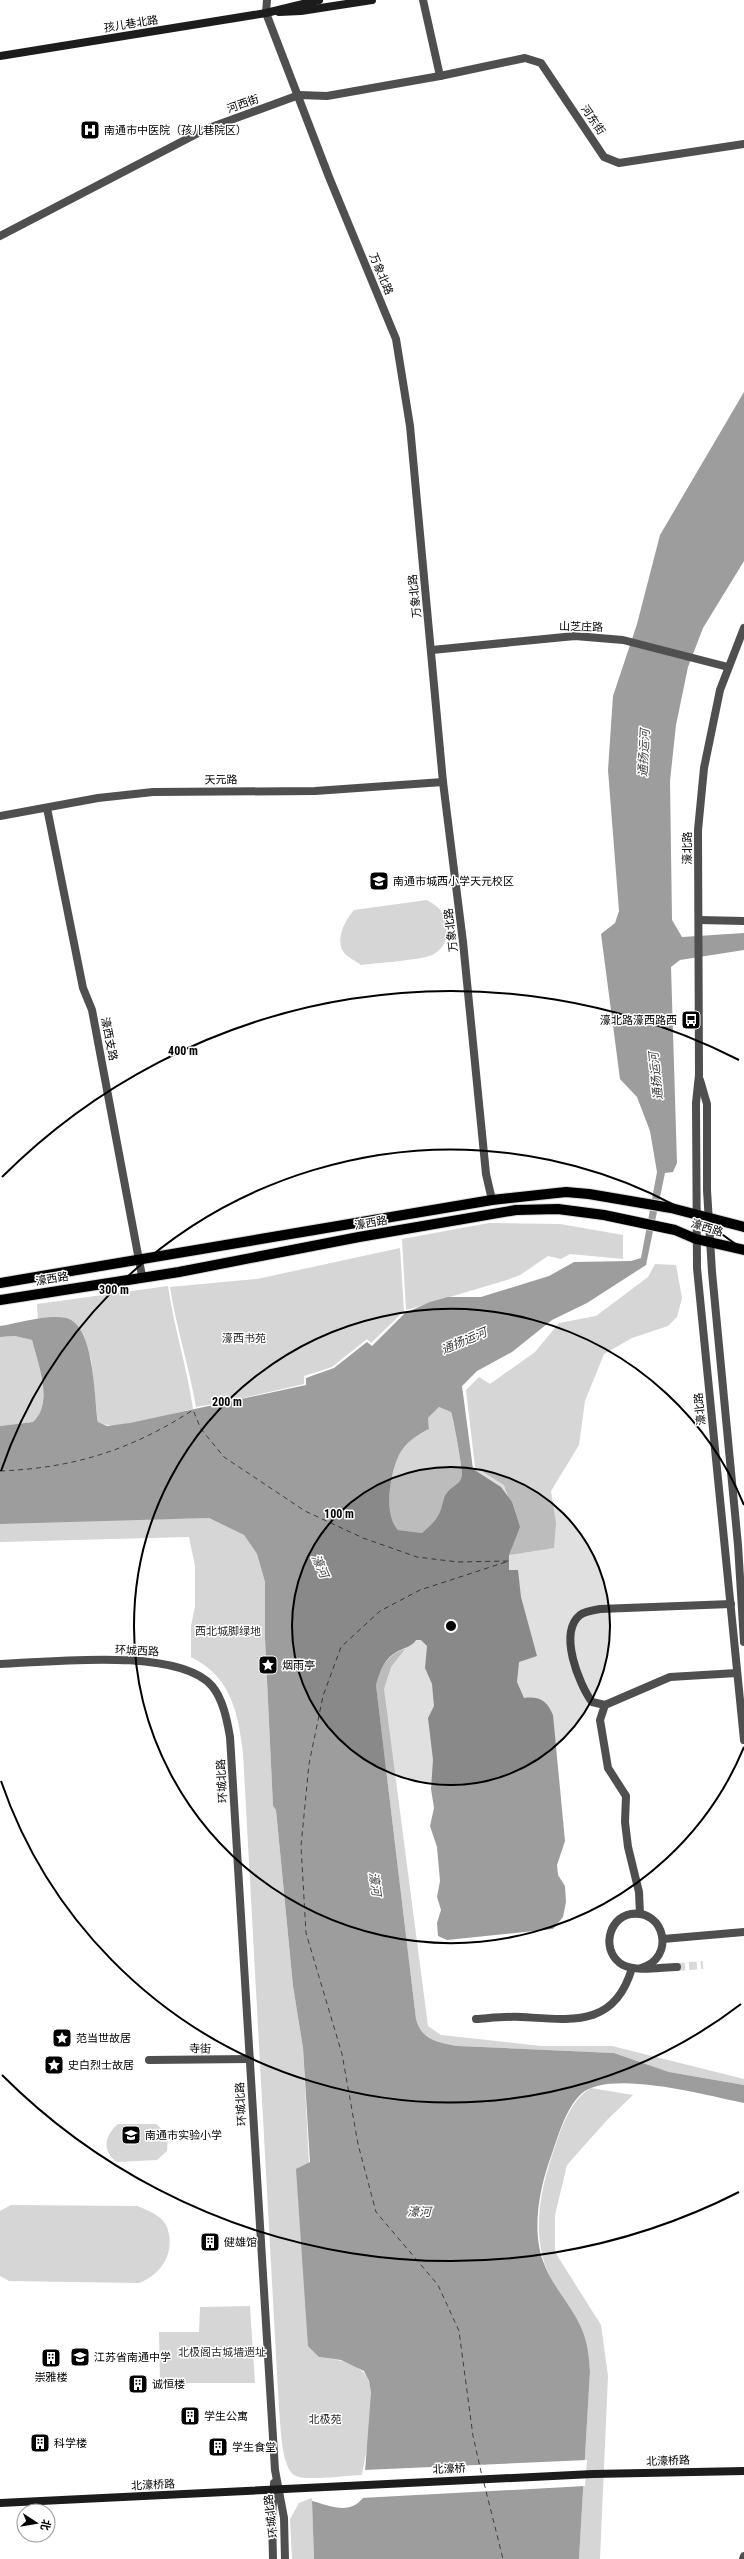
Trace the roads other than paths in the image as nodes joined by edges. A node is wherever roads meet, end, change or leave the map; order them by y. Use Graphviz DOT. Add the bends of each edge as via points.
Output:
graph roads {
  1 [pos="267,0"];
  2 [pos="319,0"];
  3 [pos="372,0"];
  4 [pos="422,0"];
  5 [pos="266,13"];
  6 [pos="0,56"];
  7 [pos="440,76"];
  8 [pos="299,96"];
  9 [pos="744,144"];
  10 [pos="0,236"];
  11 [pos="744,628"];
  12 [pos="432,650"];
  13 [pos="728,667"];
  14 [pos="443,782"];
  15 [pos="47,808"];
  16 [pos="0,816"];
  17 [pos="744,921"];
  18 [pos="699,924"];
  19 [pos="699,1075"];
  20 [pos="492,1200"];
  21 [pos="696,1216"];
  22 [pos="709,1219"];
  23 [pos="744,1227"];
  24 [pos="696,1239"];
  25 [pos="710,1242"];
  26 [pos="744,1250"];
  27 [pos="140,1261"];
  28 [pos="142,1276"];
  29 [pos="0,1283"];
  30 [pos="0,1300"];
  31 [pos="729,1587"];
  32 [pos="742,1589"];
  33 [pos="731,1604"];
  34 [pos="744,1642"];
  35 [pos="0,1664"];
  36 [pos="737,1673"];
  37 [pos="605,1705"];
  38 [pos="230,1737"];
  39 [pos="744,1740"];
  40 [pos="640,1914"];
  41 [pos="744,1932"];
  42 [pos="663,1939"];
  43 [pos="677,1967"];
  44 [pos="632,1968"];
  45 [pos="641,1968"];
  46 [pos="476,2019"];
  47 [pos="149,2060"];
  48 [pos="250,2060"];
  49 [pos="744,2471"];
  50 [pos="593,2474"];
  51 [pos="306,2487"];
  52 [pos="276,2489"];
  53 [pos="0,2503"];
  54 [pos="273,2559"];
  55 [pos="285,2559"];
  1 -- 5 [label="street"];
  2 -- 5 [label="main road, 孩儿巷北路"];
  3 -- 5 [label="main road, 孩儿巷北路" via="300,12"];
  4 -- 7 [label="street"];
  5 -- 6 [label="main road, 孩儿巷北路"];
  5 -- 8 [label="street, 万象北路"];
  7 -- 8 [label="street, 河西街" via="327,96"];
  7 -- 9 [label="street, 河东街" via="525,58 541,63 604,157 619,163"];
  8 -- 10 [label="street, 河西街" via="206,128"];
  8 -- 12 [label="street, 万象北路" via="396,339 410,426"];
  11 -- 13 [label="street, 濠北路"];
  12 -- 13 [label="street, 山芝庄路" via="575,636 623,640"];
  12 -- 14 [label="street, 万象北路"];
  13 -- 18 [label="street, 濠北路" via="720,690 704,768 698,830"];
  14 -- 15 [label="street, 天元路" via="315,791 153,792 98,798"];
  14 -- 20 [label="street, 万象北路" via="463,942 486,1174"];
  15 -- 16 [label="street, 天元路"];
  15 -- 27 [label="street, 濠西支路" via="83,988 92,1010"];
  17 -- 18 [label="street"];
  18 -- 19 [label="street, 濠北路"];
  19 -- 21 [label="street, 濠北路" via="696,1103"];
  19 -- 22 [label="street, 濠北路" via="707,1104"];
  20 -- 21 [label="main road, 濠西路" via="566,1192 632,1200"];
  20 -- 27 [label="main road, 濠西路"];
  21 -- 22 [label="main road, 濠西路"];
  21 -- 24 [label="street, 濠北路"];
  22 -- 23 [label="main road, 濠西路"];
  22 -- 25 [label="street, 濠北路"];
  24 -- 25 [label="main road, 濠西路"];
  24 -- 28 [label="main road, 濠西路" via="675,1230 576,1211 516,1210 179,1272"];
  24 -- 31 [label="street, 濠北路"];
  25 -- 26 [label="main road, 濠西路"];
  25 -- 32 [label="street, 濠北路"];
  27 -- 28 [label="street, 濠西支路"];
  27 -- 29 [label="main road, 濠西路"];
  28 -- 30 [label="main road, 濠西路"];
  31 -- 32 [label="street"];
  31 -- 33 [label="street, 濠北路"];
  32 -- 34 [label="street, 濠北路"];
  33 -- 36 [label="street, 濠北路"];
  33 -- 37 [label="street" via="600,1609 580,1615 572,1627 571,1649 584,1690 592,1702"];
  35 -- 38 [label="street, 环城西路" via="143,1660 180,1667 197,1673 212,1686 224,1713"];
  36 -- 37 [label="street" via="670,1677"];
  36 -- 39 [label="street, 濠北路"];
  37 -- 40 [label="street" via="600,1720 608,1768 626,1796 625,1822 639,1892"];
  38 -- 48 [label="street, 环城北路"];
  40 -- 42 [label="street" via="656,1922"];
  40 -- 44 [label="street" via="630,1914 615,1924 609,1941 615,1959"];
  41 -- 42 [label="street"];
  42 -- 45 [label="street" via="658,1958 651,1965"];
  43 -- 45 [label="street"];
  44 -- 45 [label="street"];
  44 -- 46 [label="street" via="626,1986 616,2003 577,2020 521,2017"];
  47 -- 48 [label="street, 寺街"];
  48 -- 52 [label="street, 环城北路"];
  49 -- 50 [label="main road, 北濠桥路"];
  50 -- 51 [label="main road, 北濠桥"];
  51 -- 52 [label="main road, 北濠桥路"];
  52 -- 53 [label="main road, 北濠桥路"];
  52 -- 54 [label="street, 环城北路"];
  52 -- 55 [label="street, 环城北路" via="284,2518"];
}
